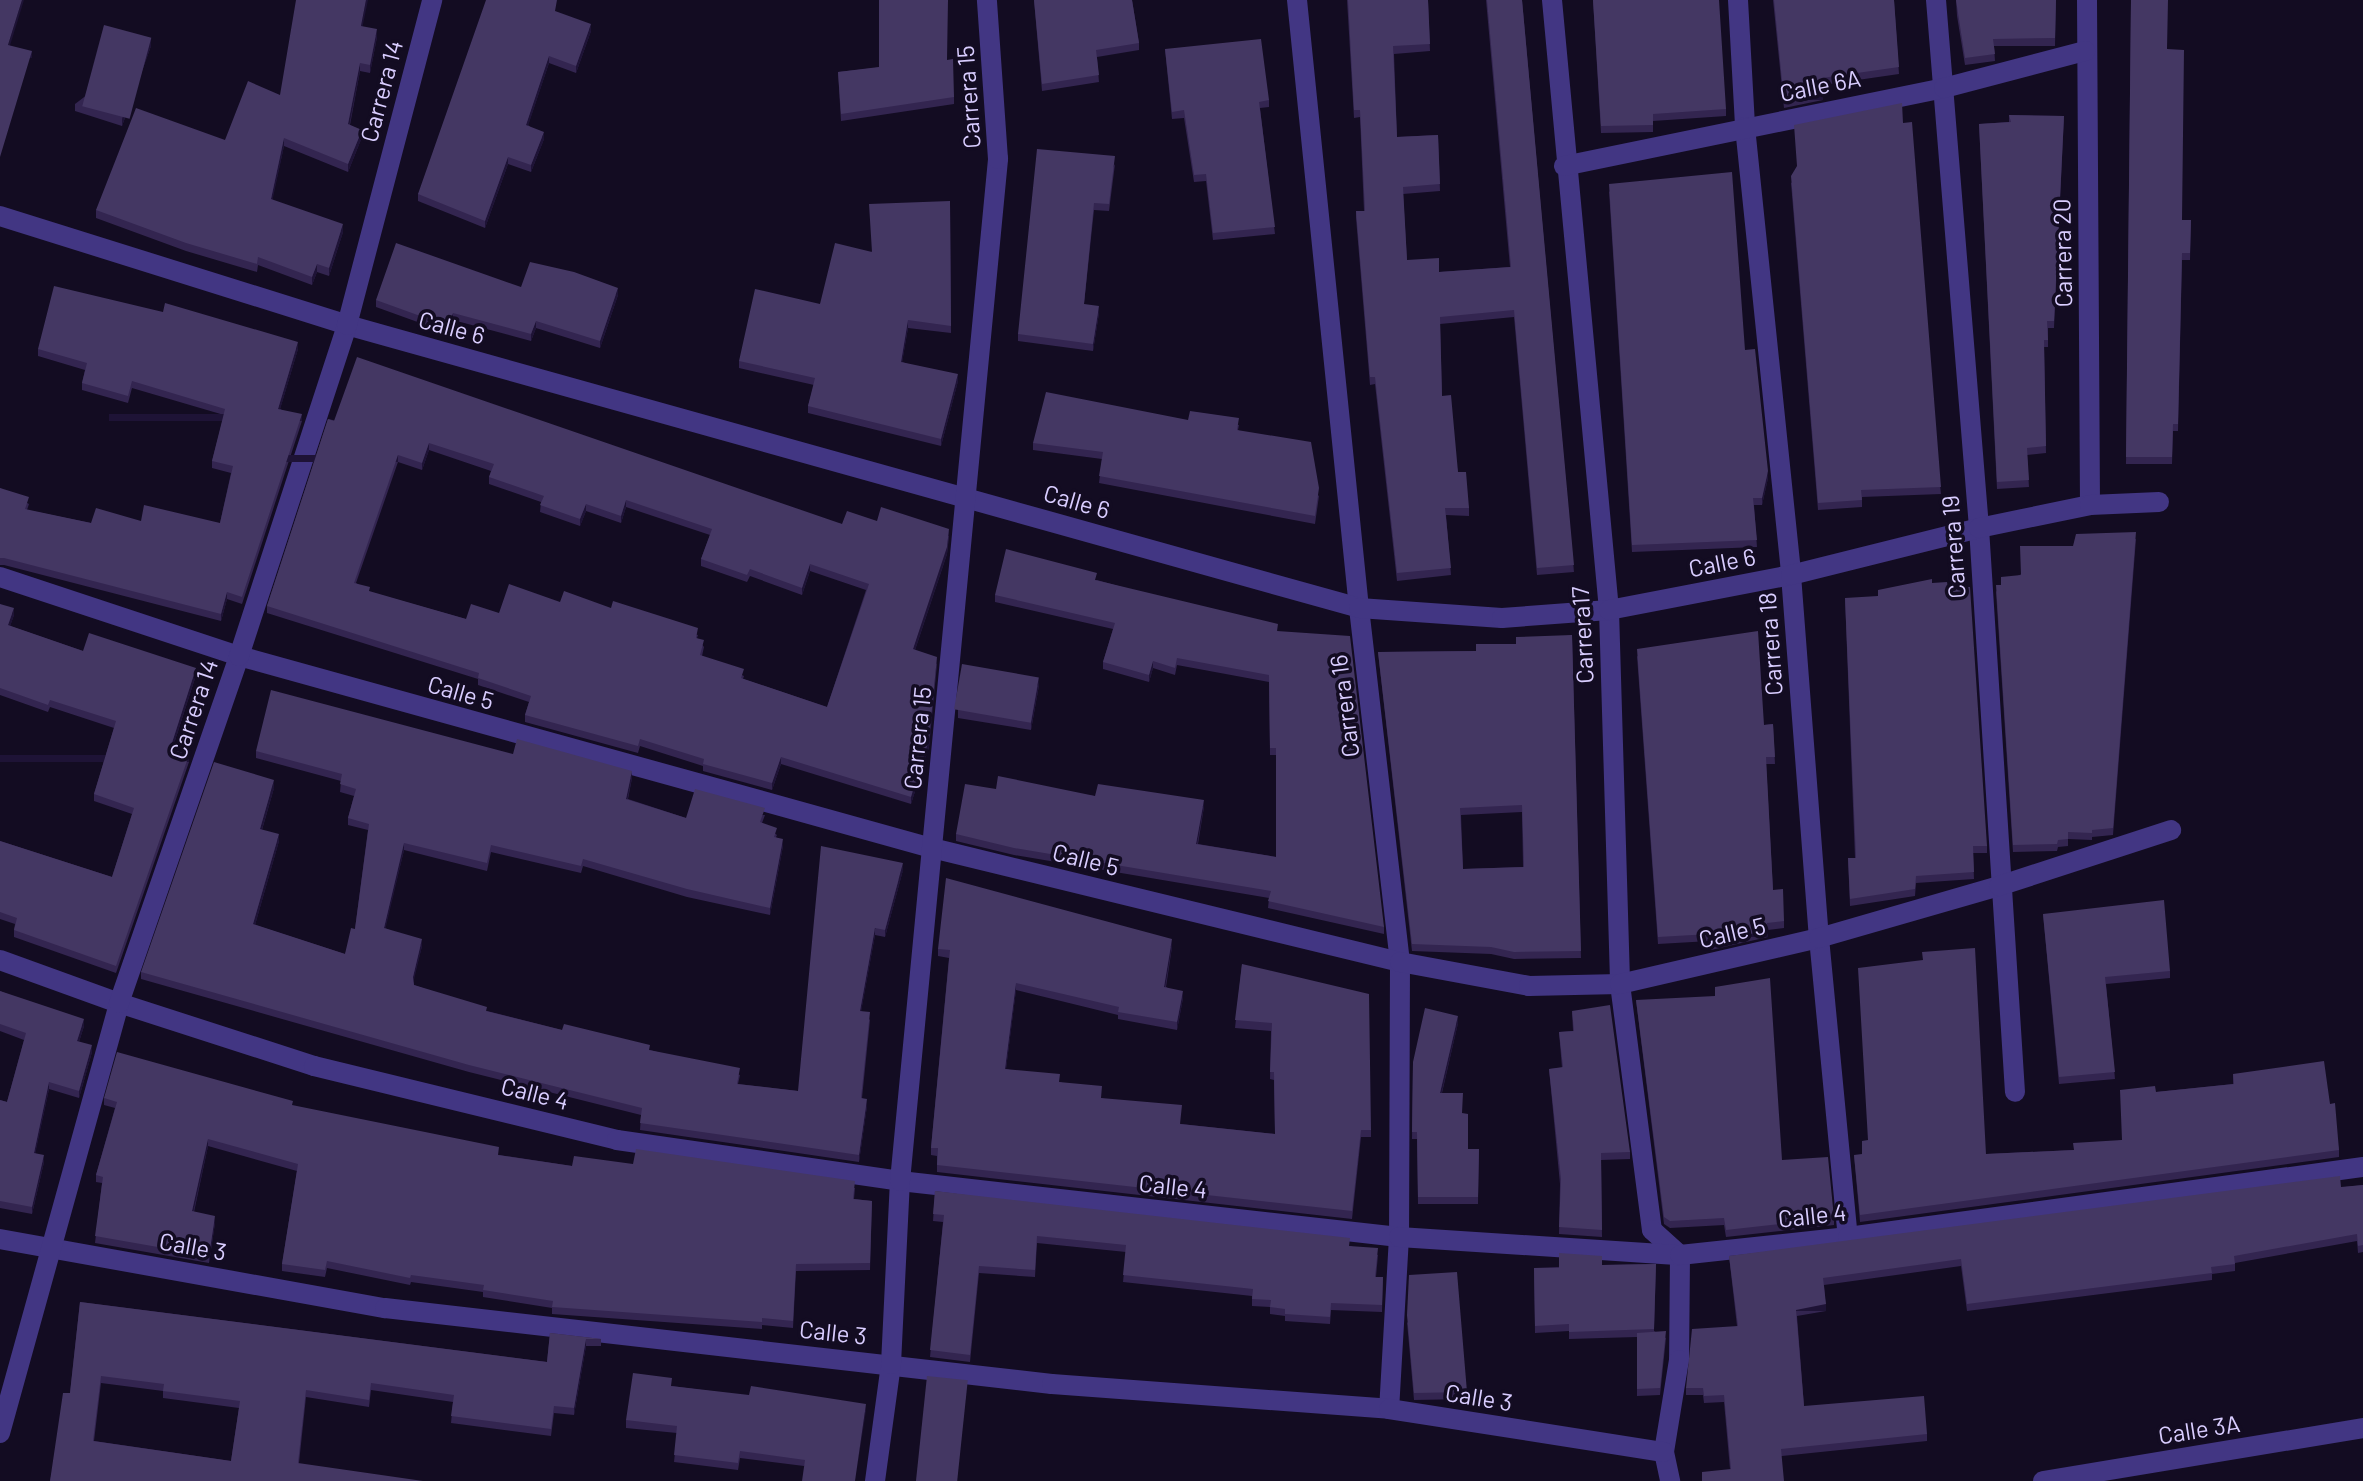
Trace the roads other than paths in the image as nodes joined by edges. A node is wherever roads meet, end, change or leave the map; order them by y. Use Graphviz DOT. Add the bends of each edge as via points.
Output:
graph roads {
  1 [pos="432,0"];
  2 [pos="987,0"];
  3 [pos="1297,0"];
  4 [pos="1552,0"];
  5 [pos="1738,0"];
  6 [pos="1936,0"];
  7 [pos="2087,0"];
  8 [pos="2085,51"];
  9 [pos="1944,88"];
  10 [pos="1745,127"];
  11 [pos="1564,166"];
  12 [pos="0,216"];
  13 [pos="347,325"];
  14 [pos="968,497"];
  15 [pos="2159,502"];
  16 [pos="2090,505"];
  17 [pos="1979,528"];
  18 [pos="1791,575"];
  19 [pos="0,577"];
  20 [pos="1359,608"];
  21 [pos="1609,610"];
  22 [pos="239,656"];
  23 [pos="2171,830"];
  24 [pos="932,848"];
  25 [pos="1999,886"];
  26 [pos="1819,938"];
  27 [pos="0,960"];
  28 [pos="1400,962"];
  29 [pos="1620,984"];
  30 [pos="119,1003"];
  31 [pos="2015,1092"];
  32 [pos="2363,1167"];
  33 [pos="900,1181"];
  34 [pos="1399,1237"];
  35 [pos="1848,1237"];
  36 [pos="0,1239"];
  37 [pos="49,1246"];
  38 [pos="1680,1255"];
  39 [pos="891,1364"];
  40 [pos="1389,1409"];
  41 [pos="2363,1428"];
  42 [pos="0,1433"];
  43 [pos="1664,1452"];
  44 [pos="875,1481"];
  45 [pos="1670,1481"];
  46 [pos="2043,1481"];
  1 -- 13 [label="street, Carrera 14"];
  2 -- 14 [label="street, Carrera 15" via="998,159"];
  3 -- 20 [label="street, Carrera 16"];
  4 -- 11 [label="street, Carrera17"];
  5 -- 10 [label="street, Carrera 18"];
  6 -- 9 [label="street, Carrera 19"];
  7 -- 8 [label="street, Carrera 20"];
  8 -- 9 [label="street, Calle 6A"];
  8 -- 16 [label="street, Carrera 20"];
  9 -- 10 [label="street, Calle 6A"];
  9 -- 17 [label="street, Carrera 19"];
  10 -- 11 [label="street, Calle 6A"];
  10 -- 18 [label="street, Carrera 18"];
  11 -- 21 [label="street, Carrera17"];
  12 -- 13 [label="street, Calle 6"];
  13 -- 14 [label="street, Calle 6"];
  13 -- 22 [label="street, Carrera 14"];
  14 -- 20 [label="street, Calle 6"];
  14 -- 24 [label="street, Carrera 15"];
  15 -- 16 [label="street, Calle 6"];
  16 -- 17 [label="street, Calle 6"];
  17 -- 18 [label="street, Calle 6"];
  17 -- 25 [label="street, Carrera 19"];
  18 -- 21 [label="street, Calle 6"];
  18 -- 26 [label="street, Carrera 18"];
  19 -- 22 [label="street, Calle 5"];
  20 -- 21 [label="street, Calle 6" via="1502,618"];
  20 -- 28 [label="street, Carrera 16"];
  21 -- 29 [label="street, Carrera17"];
  22 -- 24 [label="street, Calle 5"];
  22 -- 30 [label="street, Carrera 14"];
  23 -- 25 [label="street, Calle 5"];
  24 -- 28 [label="street, Calle 5"];
  24 -- 33 [label="street, Carrera 15"];
  25 -- 26 [label="street, Calle 5"];
  25 -- 31 [label="street, Carrera 19"];
  26 -- 29 [label="street, Calle 5"];
  26 -- 35 [label="street, Carrera 18"];
  27 -- 30 [label="street, Calle 4"];
  28 -- 29 [label="street, Calle 5" via="1529,986"];
  28 -- 34 [label="street, Carrera 16"];
  29 -- 38 [label="street, Carrera17" via="1652,1230"];
  30 -- 33 [label="street, Calle 4" via="314,1066 617,1140"];
  30 -- 37 [label="street, Carrera 14"];
  32 -- 35 [label="street, Calle 4"];
  33 -- 34 [label="street, Calle 4"];
  33 -- 39 [label="street, Carrera 15"];
  34 -- 38 [label="street, Calle 4"];
  34 -- 40 [label="street, Carrera 16"];
  35 -- 38 [label="street, Calle 4"];
  36 -- 37 [label="street, Calle 3"];
  37 -- 39 [label="street, Calle 3" via="385,1308"];
  37 -- 42 [label="street, Carrera 14"];
  38 -- 43 [label="street" via="1679,1360"];
  39 -- 40 [label="street, Calle 3" via="1052,1384"];
  39 -- 44 [label="street, Carrera 15"];
  40 -- 43 [label="street, Calle 3"];
  41 -- 46 [label="street, Calle 3A"];
  43 -- 45 [label="street"];
}
